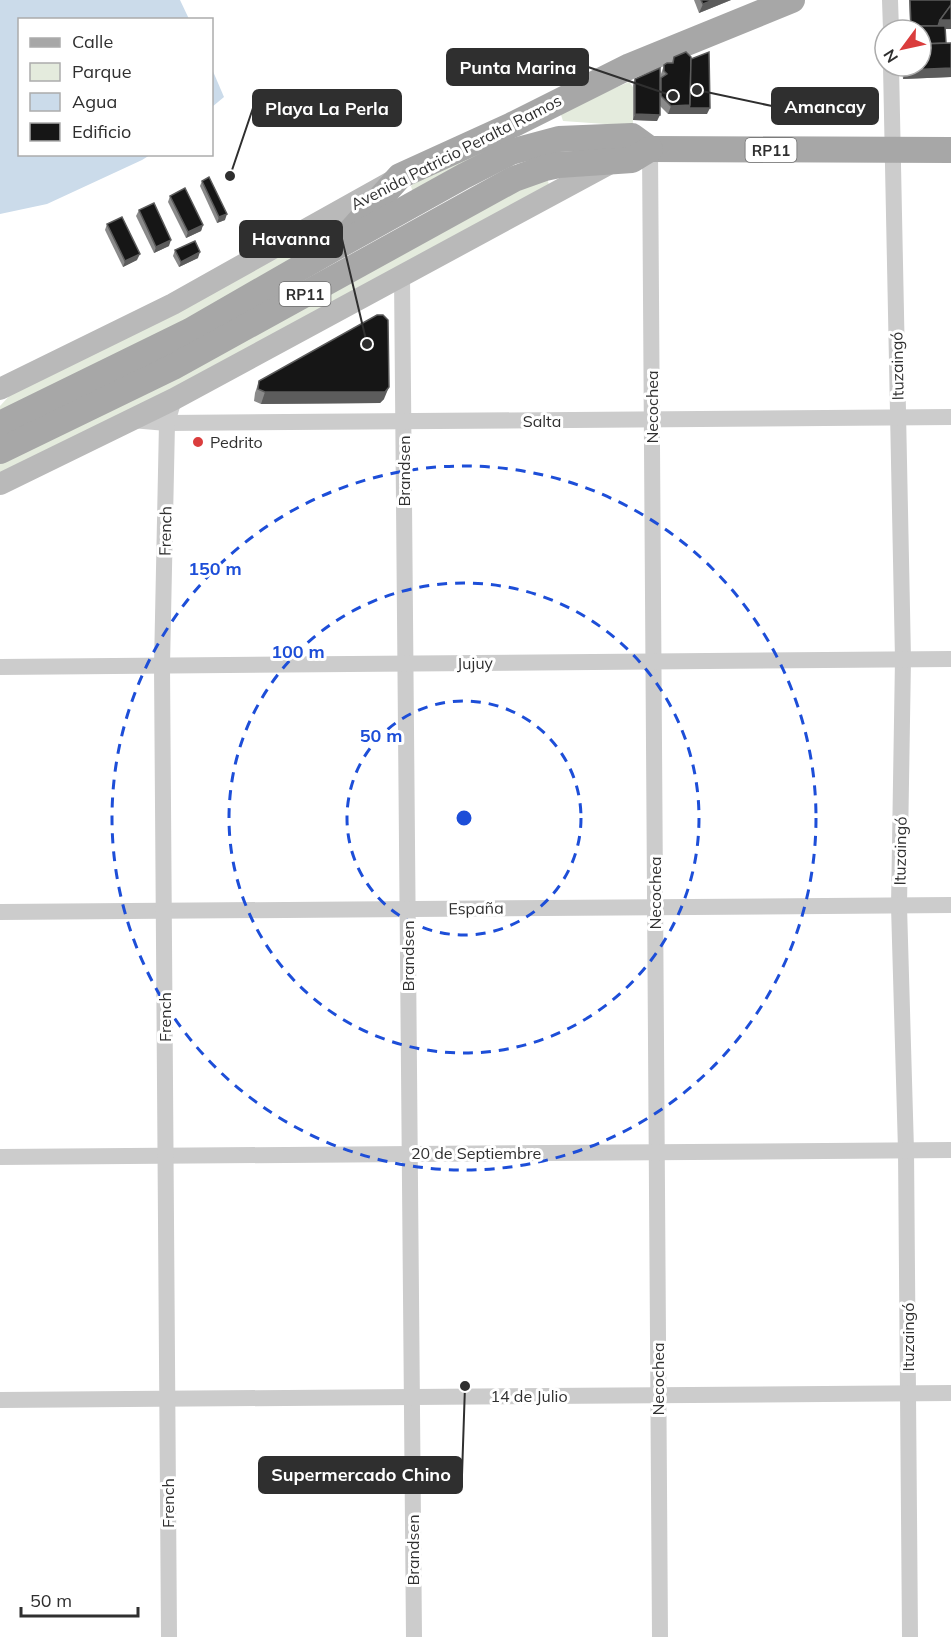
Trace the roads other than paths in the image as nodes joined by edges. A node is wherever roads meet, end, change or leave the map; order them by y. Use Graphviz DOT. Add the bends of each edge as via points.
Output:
graph roads {
  1 [pos="792,0"];
  2 [pos="890,0"];
  3 [pos="891,18"];
  4 [pos="891,78"];
  5 [pos="512,125"];
  6 [pos="582,137"];
  7 [pos="650,149"];
  8 [pos="892,150"];
  9 [pos="951,150"];
  10 [pos="616,160"];
  11 [pos="400,176"];
  12 [pos="338,246"];
  13 [pos="402,276"];
  14 [pos="0,389"];
  15 [pos="174,399"];
  16 [pos="899,417"];
  17 [pos="951,417"];
  18 [pos="132,420"];
  19 [pos="652,421"];
  20 [pos="404,422"];
  21 [pos="167,423"];
  22 [pos="0,424"];
  23 [pos="0,451"];
  24 [pos="0,484"];
  25 [pos="903,659"];
  26 [pos="951,659"];
  27 [pos="653,661"];
  28 [pos="406,664"];
  29 [pos="162,666"];
  30 [pos="0,667"];
  31 [pos="951,905"];
  32 [pos="899,906"];
  33 [pos="655,907"];
  34 [pos="408,909"];
  35 [pos="164,911"];
  36 [pos="0,912"];
  37 [pos="906,1150"];
  38 [pos="951,1150"];
  39 [pos="657,1152"];
  40 [pos="410,1154"];
  41 [pos="166,1155"];
  42 [pos="0,1156"];
  43 [pos="908,1393"];
  44 [pos="951,1393"];
  45 [pos="658,1395"];
  46 [pos="412,1397"];
  47 [pos="168,1399"];
  48 [pos="0,1400"];
  49 [pos="170,1637"];
  50 [pos="414,1637"];
  51 [pos="660,1637"];
  52 [pos="910,1637"];
  1 -- 5 [label="main road, Avenida Patricio Peralta Ramos" via="630,66"];
  2 -- 3 [label="street"];
  4 -- 8 [label="street, Ituzaingó"];
  5 -- 6 [label="main road"];
  5 -- 11 [label="main road, Avenida Patricio Peralta Ramos"];
  6 -- 7 [label="main road, Avenida Patricio Peralta Ramos / RP11" via="632,136"];
  6 -- 12 [label="main road, Avenida Patricio Peralta Ramos / RP11" via="542,142 511,152"];
  7 -- 8 [label="main road, RP11"];
  7 -- 10 [label="main road, RP11" via="632,160"];
  7 -- 19 [label="street, Necochea"];
  8 -- 9 [label="main road, RP11"];
  8 -- 16 [label="street, Ituzaingó"];
  10 -- 13 [label="main road"];
  10 -- 23 [label="main road, RP11" via="559,165 514,179 173,367"];
  11 -- 12 [label="main road"];
  11 -- 14 [label="main road, Avenida Patricio Peralta Ramos" via="181,300"];
  12 -- 22 [label="main road, Avenida Patricio Peralta Ramos / RP11" via="190,331"];
  13 -- 15 [label="main road"];
  13 -- 20 [label="street, Brandsen"];
  15 -- 18 [label="main road"];
  15 -- 21 [label="street, French"];
  16 -- 17 [label="street, Salta"];
  16 -- 19 [label="street, Salta"];
  16 -- 25 [label="street, Ituzaingó"];
  18 -- 21 [label="street, Salta"];
  18 -- 24 [label="main road"];
  19 -- 20 [label="street, Salta"];
  19 -- 27 [label="street, Necochea"];
  20 -- 21 [label="street, Salta"];
  20 -- 28 [label="street, Brandsen"];
  21 -- 29 [label="street, French"];
  25 -- 26 [label="street, Jujuy"];
  25 -- 27 [label="street, Jujuy"];
  25 -- 32 [label="street, Ituzaingó"];
  27 -- 28 [label="street, Jujuy"];
  27 -- 33 [label="street, Necochea"];
  28 -- 29 [label="street, Jujuy"];
  28 -- 34 [label="street, Brandsen"];
  29 -- 30 [label="street, Jujuy"];
  29 -- 35 [label="street, French"];
  31 -- 32 [label="street, España"];
  32 -- 33 [label="street, España"];
  32 -- 37 [label="street, Ituzaingó"];
  33 -- 34 [label="street, España"];
  33 -- 39 [label="street, Necochea"];
  34 -- 35 [label="street, España"];
  34 -- 40 [label="street, Brandsen"];
  35 -- 36 [label="street, España"];
  35 -- 41 [label="street, French"];
  37 -- 38 [label="street, 20 de Septiembre"];
  37 -- 39 [label="street, 20 de Septiembre"];
  37 -- 43 [label="street, Ituzaingó"];
  39 -- 40 [label="street, 20 de Septiembre"];
  39 -- 45 [label="street, Necochea"];
  40 -- 41 [label="street, 20 de Septiembre"];
  40 -- 46 [label="street, Brandsen"];
  41 -- 42 [label="street, 20 de Septiembre"];
  41 -- 47 [label="street, French"];
  43 -- 44 [label="street, 14 de Julio"];
  43 -- 45 [label="street, 14 de Julio"];
  43 -- 52 [label="street, Ituzaingó"];
  45 -- 46 [label="street, 14 de Julio"];
  45 -- 51 [label="street, Necochea"];
  46 -- 47 [label="street, 14 de Julio"];
  46 -- 50 [label="street, Brandsen"];
  47 -- 48 [label="street, 14 de Julio"];
  47 -- 49 [label="street, French"];
}
